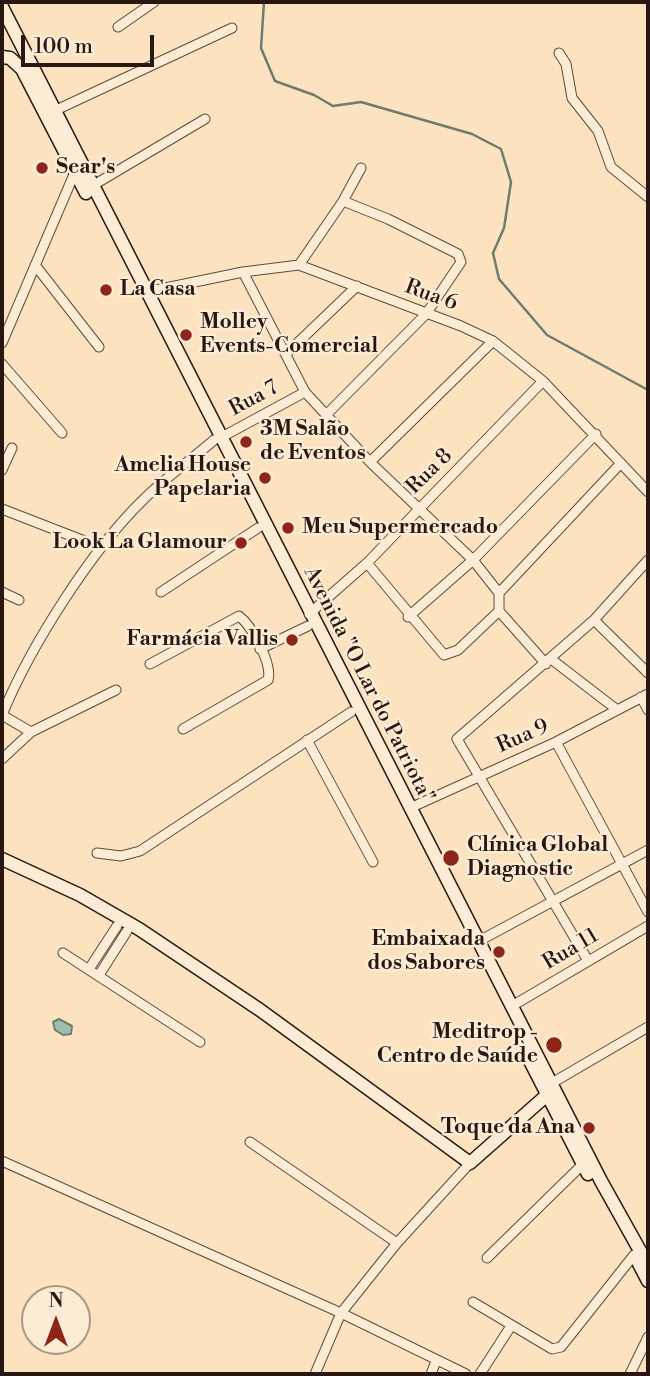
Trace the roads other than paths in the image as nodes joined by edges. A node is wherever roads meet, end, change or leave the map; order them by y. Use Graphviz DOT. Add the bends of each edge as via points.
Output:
graph roads {
  1 [pos="11,2"];
  2 [pos="154,2"];
  3 [pos="2,8"];
  4 [pos="118,27"];
  5 [pos="232,29"];
  6 [pos="17,36"];
  7 [pos="559,53"];
  8 [pos="2,57"];
  9 [pos="54,111"];
  10 [pos="205,119"];
  11 [pos="361,168"];
  12 [pos="75,172"];
  13 [pos="92,186"];
  14 [pos="648,197"];
  15 [pos="343,201"];
  16 [pos="35,265"];
  17 [pos="299,265"];
  18 [pos="243,272"];
  19 [pos="357,286"];
  20 [pos="146,292"];
  21 [pos="426,314"];
  22 [pos="493,341"];
  23 [pos="2,343"];
  24 [pos="99,347"];
  25 [pos="286,354"];
  26 [pos="2,364"];
  27 [pos="543,382"];
  28 [pos="305,392"];
  29 [pos="326,415"];
  30 [pos="62,433"];
  31 [pos="596,435"];
  32 [pos="217,439"];
  33 [pos="12,449"];
  34 [pos="370,463"];
  35 [pos="621,463"];
  36 [pos="2,470"];
  37 [pos="646,484"];
  38 [pos="2,509"];
  39 [pos="417,509"];
  40 [pos="258,528"];
  41 [pos="87,542"];
  42 [pos="472,560"];
  43 [pos="648,560"];
  44 [pos="367,562"];
  45 [pos="2,592"];
  46 [pos="161,592"];
  47 [pos="499,593"];
  48 [pos="19,600"];
  49 [pos="499,611"];
  50 [pos="408,617"];
  51 [pos="309,620"];
  52 [pos="594,620"];
  53 [pos="260,649"];
  54 [pos="548,661"];
  55 [pos="150,664"];
  56 [pos="648,673"];
  57 [pos="116,690"];
  58 [pos="644,695"];
  59 [pos="616,709"];
  60 [pos="648,710"];
  61 [pos="351,712"];
  62 [pos="2,715"];
  63 [pos="183,729"];
  64 [pos="31,732"];
  65 [pos="307,740"];
  66 [pos="556,742"];
  67 [pos="2,759"];
  68 [pos="480,774"];
  69 [pos="410,808"];
  70 [pos="648,850"];
  71 [pos="97,853"];
  72 [pos="2,859"];
  73 [pos="373,862"];
  74 [pos="622,866"];
  75 [pos="553,901"];
  76 [pos="648,912"];
  77 [pos="117,926"];
  78 [pos="648,926"];
  79 [pos="133,930"];
  80 [pos="479,941"];
  81 [pos="63,953"];
  82 [pos="587,959"];
  83 [pos="89,969"];
  84 [pos="99,975"];
  85 [pos="512,1006"];
  86 [pos="648,1027"];
  87 [pos="201,1042"];
  88 [pos="549,1089"];
  89 [pos="250,1142"];
  90 [pos="2,1161"];
  91 [pos="470,1163"];
  92 [pos="583,1164"];
  93 [pos="397,1243"];
  94 [pos="634,1255"];
  95 [pos="487,1258"];
  96 [pos="648,1265"];
  97 [pos="648,1281"];
  98 [pos="473,1302"];
  99 [pos="341,1313"];
  100 [pos="511,1326"];
  101 [pos="648,1337"];
  102 [pos="436,1361"];
  103 [pos="315,1374"];
  104 [pos="430,1374"];
  105 [pos="466,1374"];
  106 [pos="481,1374"];
  107 [pos="630,1374"];
  1 -- 6 [label="main road"];
  2 -- 4 [label="street"];
  3 -- 6 [label="main road, Avenida \"O Lar do Patriota\""];
  5 -- 9 [label="street"];
  6 -- 9 [label="main road, Avenida \"O Lar do Patriota\""];
  7 -- 14 [label="street" via="566,64 572,97 598,131 611,167"];
  8 -- 12 [label="main road, Avenida \"O Lar do Patriota\"" via="22,69"];
  9 -- 13 [label="main road, Avenida \"O Lar do Patriota\""];
  10 -- 13 [label="street"];
  11 -- 15 [label="street"];
  12 -- 16 [label="street"];
  12 -- 32 [label="main road, Avenida \"O Lar do Patriota\""];
  13 -- 20 [label="main road, Avenida \"O Lar do Patriota\""];
  15 -- 17 [label="street"];
  15 -- 21 [label="street" via="461,257"];
  16 -- 23 [label="street"];
  16 -- 24 [label="street"];
  17 -- 18 [label="street, Rua 6"];
  17 -- 19 [label="street, Rua 6"];
  18 -- 20 [label="street, Rua 6"];
  18 -- 25 [label="street"];
  19 -- 21 [label="street, Rua 6"];
  19 -- 25 [label="street"];
  20 -- 32 [label="main road, Avenida \"O Lar do Patriota\""];
  21 -- 22 [label="street, Rua 6"];
  21 -- 29 [label="street"];
  22 -- 27 [label="street, Rua 6"];
  22 -- 34 [label="street"];
  25 -- 28 [label="street"];
  26 -- 30 [label="street"];
  27 -- 31 [label="street, Rua 6"];
  27 -- 39 [label="street, Rua 8"];
  28 -- 29 [label="street"];
  28 -- 32 [label="street, Rua 7"];
  29 -- 34 [label="street"];
  31 -- 35 [label="street, Rua 6"];
  31 -- 42 [label="street"];
  32 -- 40 [label="main road, Avenida \"O Lar do Patriota\""];
  32 -- 51 [label="main road, Avenida \"O Lar do Patriota\""];
  32 -- 62 [label="street, Rua 7" via="118,526 36,645"];
  33 -- 36 [label="street"];
  34 -- 39 [label="street"];
  35 -- 37 [label="street, Rua 6"];
  35 -- 47 [label="street"];
  38 -- 41 [label="street"];
  39 -- 42 [label="street"];
  39 -- 44 [label="street, Rua 8"];
  40 -- 46 [label="street"];
  40 -- 51 [label="main road, Avenida \"O Lar do Patriota\""];
  42 -- 47 [label="street"];
  42 -- 50 [label="street"];
  43 -- 52 [label="street"];
  44 -- 50 [label="street"];
  44 -- 51 [label="street, Rua 8"];
  45 -- 48 [label="street"];
  47 -- 49 [label="street"];
  49 -- 50 [label="street" via="448,655 439,653"];
  49 -- 54 [label="street"];
  51 -- 53 [label="street, Rua 8"];
  51 -- 61 [label="main road, Avenida \"O Lar do Patriota\""];
  51 -- 69 [label="main road, Avenida \"O Lar do Patriota\""];
  52 -- 54 [label="street"];
  52 -- 56 [label="street"];
  53 -- 55 [label="street" via="239,616"];
  53 -- 63 [label="street" via="268,680"];
  54 -- 59 [label="street"];
  54 -- 68 [label="street" via="458,735"];
  57 -- 64 [label="street"];
  58 -- 59 [label="street, Rua 9"];
  58 -- 60 [label="street"];
  59 -- 66 [label="street, Rua 9"];
  61 -- 65 [label="street"];
  61 -- 88 [label="main road, Avenida \"O Lar do Patriota\""];
  62 -- 64 [label="street"];
  64 -- 67 [label="street"];
  65 -- 71 [label="street" via="140,851 121,856"];
  65 -- 73 [label="street"];
  66 -- 68 [label="street, Rua 9"];
  66 -- 74 [label="street"];
  68 -- 69 [label="street, Rua 9"];
  68 -- 75 [label="street"];
  69 -- 80 [label="main road, Avenida \"O Lar do Patriota\""];
  70 -- 74 [label="street"];
  72 -- 79 [label="main road" via="80,895"];
  74 -- 75 [label="street"];
  74 -- 76 [label="street"];
  75 -- 80 [label="street"];
  75 -- 82 [label="street"];
  77 -- 83 [label="street"];
  78 -- 82 [label="street, Rua 11"];
  79 -- 84 [label="street"];
  79 -- 91 [label="main road" via="260,1010"];
  80 -- 85 [label="main road, Avenida \"O Lar do Patriota\""];
  81 -- 83 [label="street"];
  82 -- 85 [label="street, Rua 11"];
  83 -- 84 [label="street"];
  84 -- 87 [label="street"];
  85 -- 88 [label="main road, Avenida \"O Lar do Patriota\""];
  86 -- 88 [label="street"];
  88 -- 91 [label="main road"];
  88 -- 92 [label="main road, Avenida \"O Lar do Patriota\""];
  88 -- 96 [label="main road, Avenida \"O Lar do Patriota\""];
  89 -- 93 [label="street"];
  90 -- 99 [label="street"];
  91 -- 93 [label="street"];
  92 -- 94 [label="main road, Avenida \"O Lar do Patriota\""];
  92 -- 95 [label="street"];
  93 -- 99 [label="street"];
  94 -- 97 [label="main road, Avenida \"O Lar do Patriota\""];
  94 -- 100 [label="street" via="561,1347 552,1349"];
  98 -- 100 [label="street"];
  99 -- 102 [label="street"];
  99 -- 103 [label="street"];
  100 -- 106 [label="street"];
  101 -- 107 [label="street"];
  102 -- 104 [label="street"];
  102 -- 105 [label="street"];
}
